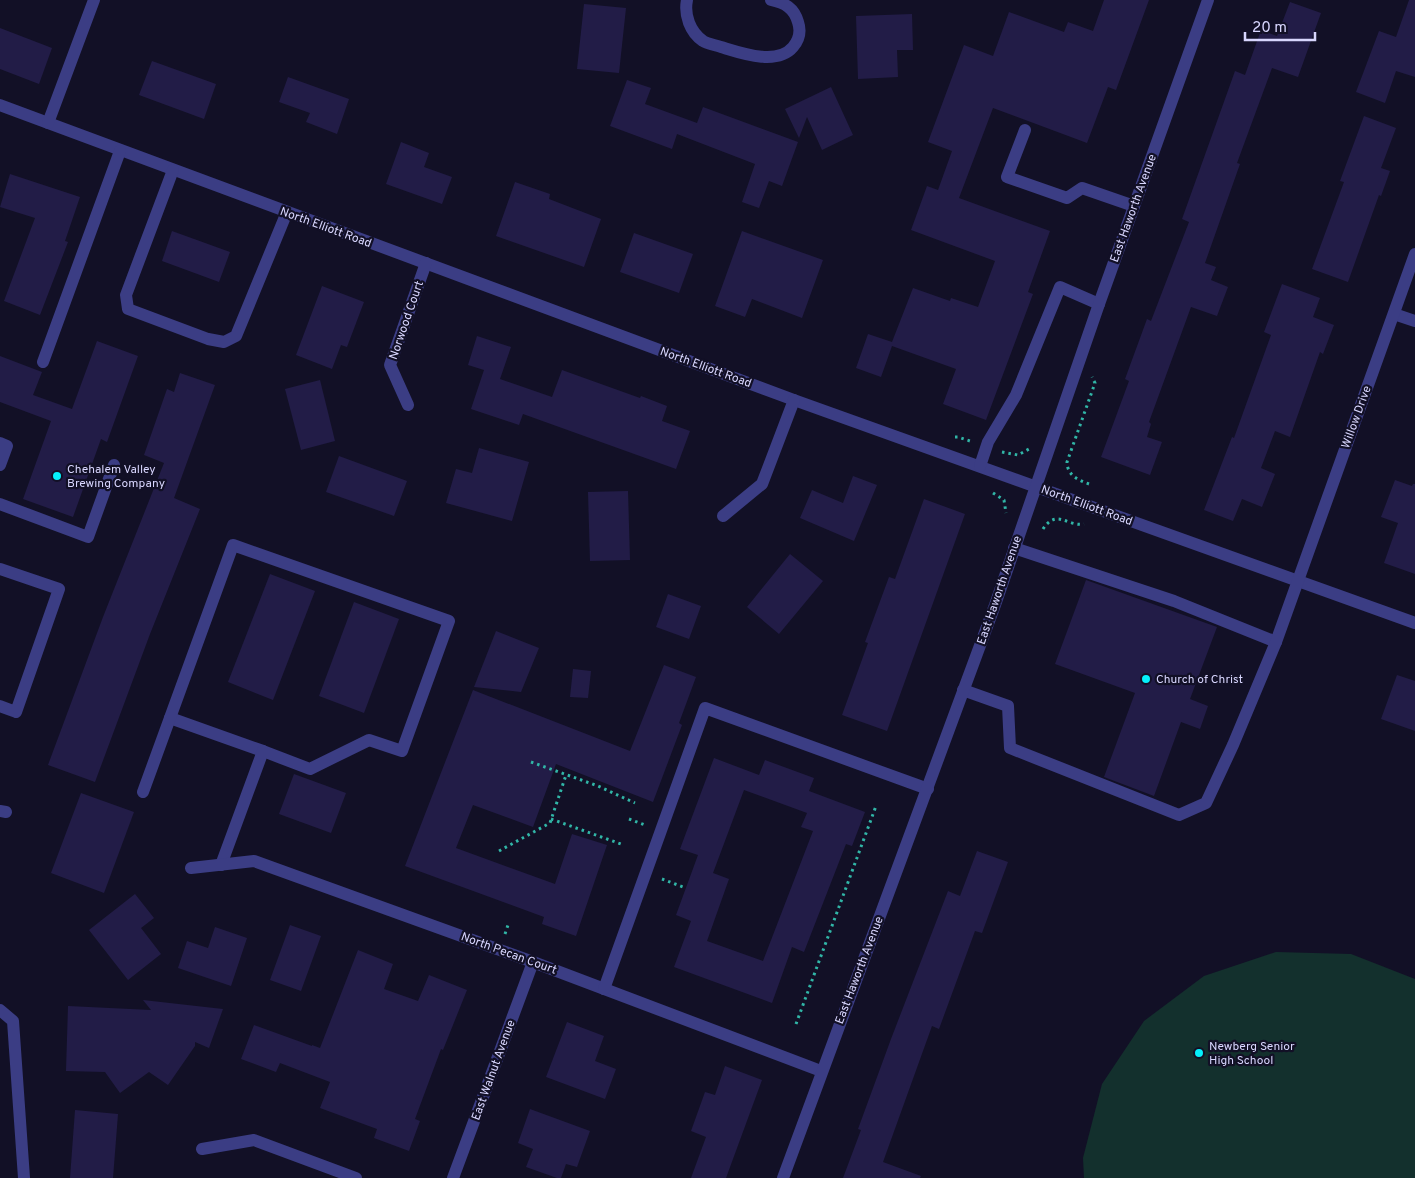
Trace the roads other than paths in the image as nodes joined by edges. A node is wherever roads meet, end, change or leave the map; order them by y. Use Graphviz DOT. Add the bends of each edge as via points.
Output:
graph roads {
  1 [pos="94,0"];
  2 [pos="687,0"];
  3 [pos="771,0"];
  4 [pos="1208,0"];
  5 [pos="0,105"];
  6 [pos="48,123"];
  7 [pos="1025,130"];
  8 [pos="120,151"];
  9 [pos="173,170"];
  10 [pos="1134,206"];
  11 [pos="287,212"];
  12 [pos="1415,254"];
  13 [pos="426,263"];
  14 [pos="1099,304"];
  15 [pos="1394,314"];
  16 [pos="1415,321"];
  17 [pos="43,362"];
  18 [pos="794,400"];
  19 [pos="408,405"];
  20 [pos="0,443"];
  21 [pos="0,465"];
  22 [pos="114,465"];
  23 [pos="980,466"];
  24 [pos="1036,486"];
  25 [pos="0,504"];
  26 [pos="723,516"];
  27 [pos="1014,548"];
  28 [pos="0,569"];
  29 [pos="1298,580"];
  30 [pos="1415,623"];
  31 [pos="1276,642"];
  32 [pos="964,690"];
  33 [pos="0,706"];
  34 [pos="170,718"];
  35 [pos="263,750"];
  36 [pos="928,788"];
  37 [pos="144,792"];
  38 [pos="221,865"];
  39 [pos="191,868"];
  40 [pos="533,962"];
  41 [pos="604,989"];
  42 [pos="0,1010"];
  43 [pos="821,1071"];
  44 [pos="202,1149"];
  45 [pos="24,1178"];
  46 [pos="356,1178"];
  47 [pos="452,1178"];
  48 [pos="783,1178"];
  1 -- 6 [label="street"];
  2 -- 3 [label="street" via="688,24 703,41 740,53 774,58 788,53 798,42 800,29 795,13 784,3"];
  4 -- 10 [label="street, East Haworth Avenue"];
  5 -- 6 [label="street, North Elliott Road"];
  6 -- 8 [label="street, North Elliott Road"];
  7 -- 10 [label="street" via="1007,176 1067,198 1082,188"];
  8 -- 9 [label="street, North Elliott Road"];
  8 -- 17 [label="street"];
  9 -- 11 [label="street, North Elliott Road"];
  9 -- 11 [label="street" via="126,295 128,309 208,339 224,342 236,336"];
  10 -- 14 [label="street, East Haworth Avenue"];
  11 -- 13 [label="street, North Elliott Road"];
  12 -- 15 [label="street, Willow Drive"];
  13 -- 18 [label="street, North Elliott Road"];
  13 -- 19 [label="street, Norwood Court" via="390,365"];
  14 -- 23 [label="street" via="1060,287 1016,395 988,442"];
  14 -- 24 [label="street, East Haworth Avenue"];
  15 -- 16 [label="street"];
  15 -- 29 [label="street, Willow Drive"];
  18 -- 23 [label="street, North Elliott Road"];
  18 -- 26 [label="street" via="762,484"];
  20 -- 21 [label="street" via="7,446"];
  22 -- 25 [label="street" via="88,536"];
  23 -- 24 [label="street, North Elliott Road"];
  24 -- 27 [label="street, East Haworth Avenue"];
  24 -- 29 [label="street, North Elliott Road"];
  27 -- 31 [label="street" via="1174,601"];
  27 -- 32 [label="street, East Haworth Avenue"];
  28 -- 33 [label="street" via="59,589 16,712"];
  29 -- 30 [label="street, North Elliott Road"];
  29 -- 31 [label="street, Willow Drive"];
  31 -- 32 [label="street, Willow Drive" via="1206,803 1179,815 1010,748 1008,706"];
  32 -- 36 [label="street, East Haworth Avenue"];
  34 -- 35 [label="street"];
  34 -- 35 [label="street" via="233,545 449,621 402,751 369,740 310,769"];
  34 -- 37 [label="street"];
  35 -- 38 [label="street"];
  36 -- 41 [label="street" via="705,708"];
  36 -- 43 [label="street, East Haworth Avenue"];
  38 -- 39 [label="street, North Pecan Court"];
  38 -- 40 [label="street, North Pecan Court" via="254,861"];
  40 -- 41 [label="street, North Pecan Court"];
  40 -- 47 [label="street, East Walnut Avenue"];
  41 -- 43 [label="street, North Pecan Court"];
  42 -- 45 [label="street" via="13,1021"];
  43 -- 48 [label="street, East Haworth Avenue"];
  44 -- 46 [label="street" via="254,1140"];
}
